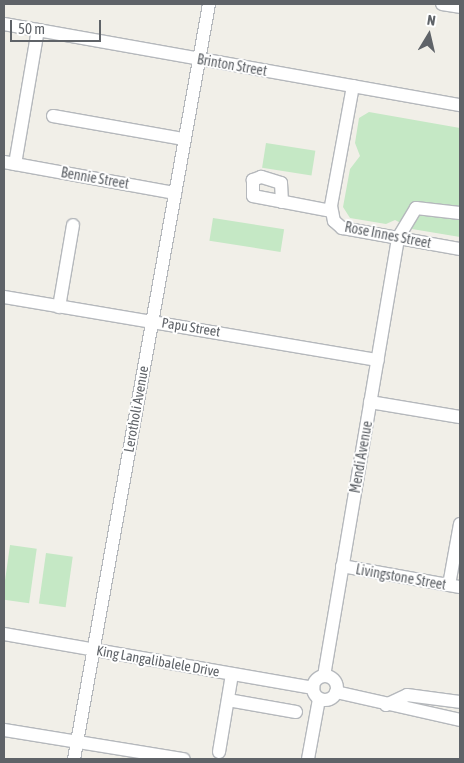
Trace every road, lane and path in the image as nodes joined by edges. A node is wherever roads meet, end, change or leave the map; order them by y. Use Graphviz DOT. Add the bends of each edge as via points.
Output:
graph roads {
  1 [pos="209,4"];
  2 [pos="442,4"];
  3 [pos="460,7"];
  4 [pos="4,24"];
  5 [pos="38,30"];
  6 [pos="198,59"];
  7 [pos="352,86"];
  8 [pos="460,105"];
  9 [pos="53,116"];
  10 [pos="184,139"];
  11 [pos="9,163"];
  12 [pos="175,193"];
  13 [pos="282,202"];
  14 [pos="331,211"];
  15 [pos="460,213"];
  16 [pos="73,225"];
  17 [pos="398,238"];
  18 [pos="460,249"];
  19 [pos="4,298"];
  20 [pos="59,307"];
  21 [pos="152,322"];
  22 [pos="378,360"];
  23 [pos="370,402"];
  24 [pos="460,417"];
  25 [pos="460,524"];
  26 [pos="342,566"];
  27 [pos="455,586"];
  28 [pos="4,634"];
  29 [pos="93,650"];
  30 [pos="232,674"];
  31 [pos="324,676"];
  32 [pos="336,692"];
  33 [pos="316,693"];
  34 [pos="228,700"];
  35 [pos="460,702"];
  36 [pos="386,705"];
  37 [pos="296,712"];
  38 [pos="460,720"];
  39 [pos="4,730"];
  40 [pos="77,741"];
  41 [pos="219,752"];
  42 [pos="74,759"];
  43 [pos="184,759"];
  44 [pos="308,759"];
  1 -- 6 [label="street, Lerotholi Avenue"];
  2 -- 3 [label="street"];
  4 -- 5 [label="street, Brinton Street"];
  5 -- 6 [label="street, Brinton Street"];
  5 -- 11 [label="street, Bennie Street"];
  6 -- 7 [label="street, Brinton Street"];
  6 -- 10 [label="street, Lerotholi Avenue"];
  7 -- 8 [label="street, Brinton Street"];
  7 -- 14 [label="street, Rose Innes Street"];
  9 -- 10 [label="street"];
  10 -- 12 [label="street, Lerotholi Avenue"];
  11 -- 12 [label="street, Bennie Street"];
  12 -- 21 [label="street, Lerotholi Avenue"];
  13 -- 14 [label="street"];
  14 -- 17 [label="street, Rose Innes Street" via="334,221 342,228"];
  15 -- 17 [label="street" via="416,208"];
  16 -- 20 [label="street"];
  17 -- 18 [label="street, Rose Innes Street"];
  17 -- 22 [label="street, Mendi Avenue"];
  19 -- 20 [label="street, Papu Street"];
  20 -- 21 [label="street, Papu Street"];
  21 -- 22 [label="street, Papu Street" via="319,355"];
  21 -- 29 [label="street, Lerotholi Avenue"];
  22 -- 23 [label="street, Mendi Avenue"];
  23 -- 24 [label="street"];
  23 -- 26 [label="street, Mendi Avenue"];
  25 -- 27 [label="street"];
  26 -- 27 [label="street, Livingstone Street"];
  26 -- 31 [label="street, Mendi Avenue"];
  28 -- 29 [label="street, King Langalibalele Drive"];
  29 -- 30 [label="street, King Langalibalele Drive"];
  29 -- 40 [label="street, Lerotholi Avenue"];
  30 -- 33 [label="street, King Langalibalele Drive"];
  30 -- 34 [label="street"];
  31 -- 32 [label="street" via="334,681"];
  31 -- 33 [label="street" via="315,681"];
  32 -- 33 [label="street" via="329,699"];
  32 -- 36 [label="street"];
  33 -- 44 [label="street"];
  34 -- 37 [label="street"];
  34 -- 41 [label="street"];
  35 -- 36 [label="street" via="407,695"];
  36 -- 38 [label="street"];
  39 -- 40 [label="street"];
  40 -- 42 [label="street, Lerotholi Avenue"];
  40 -- 43 [label="street"];
}
